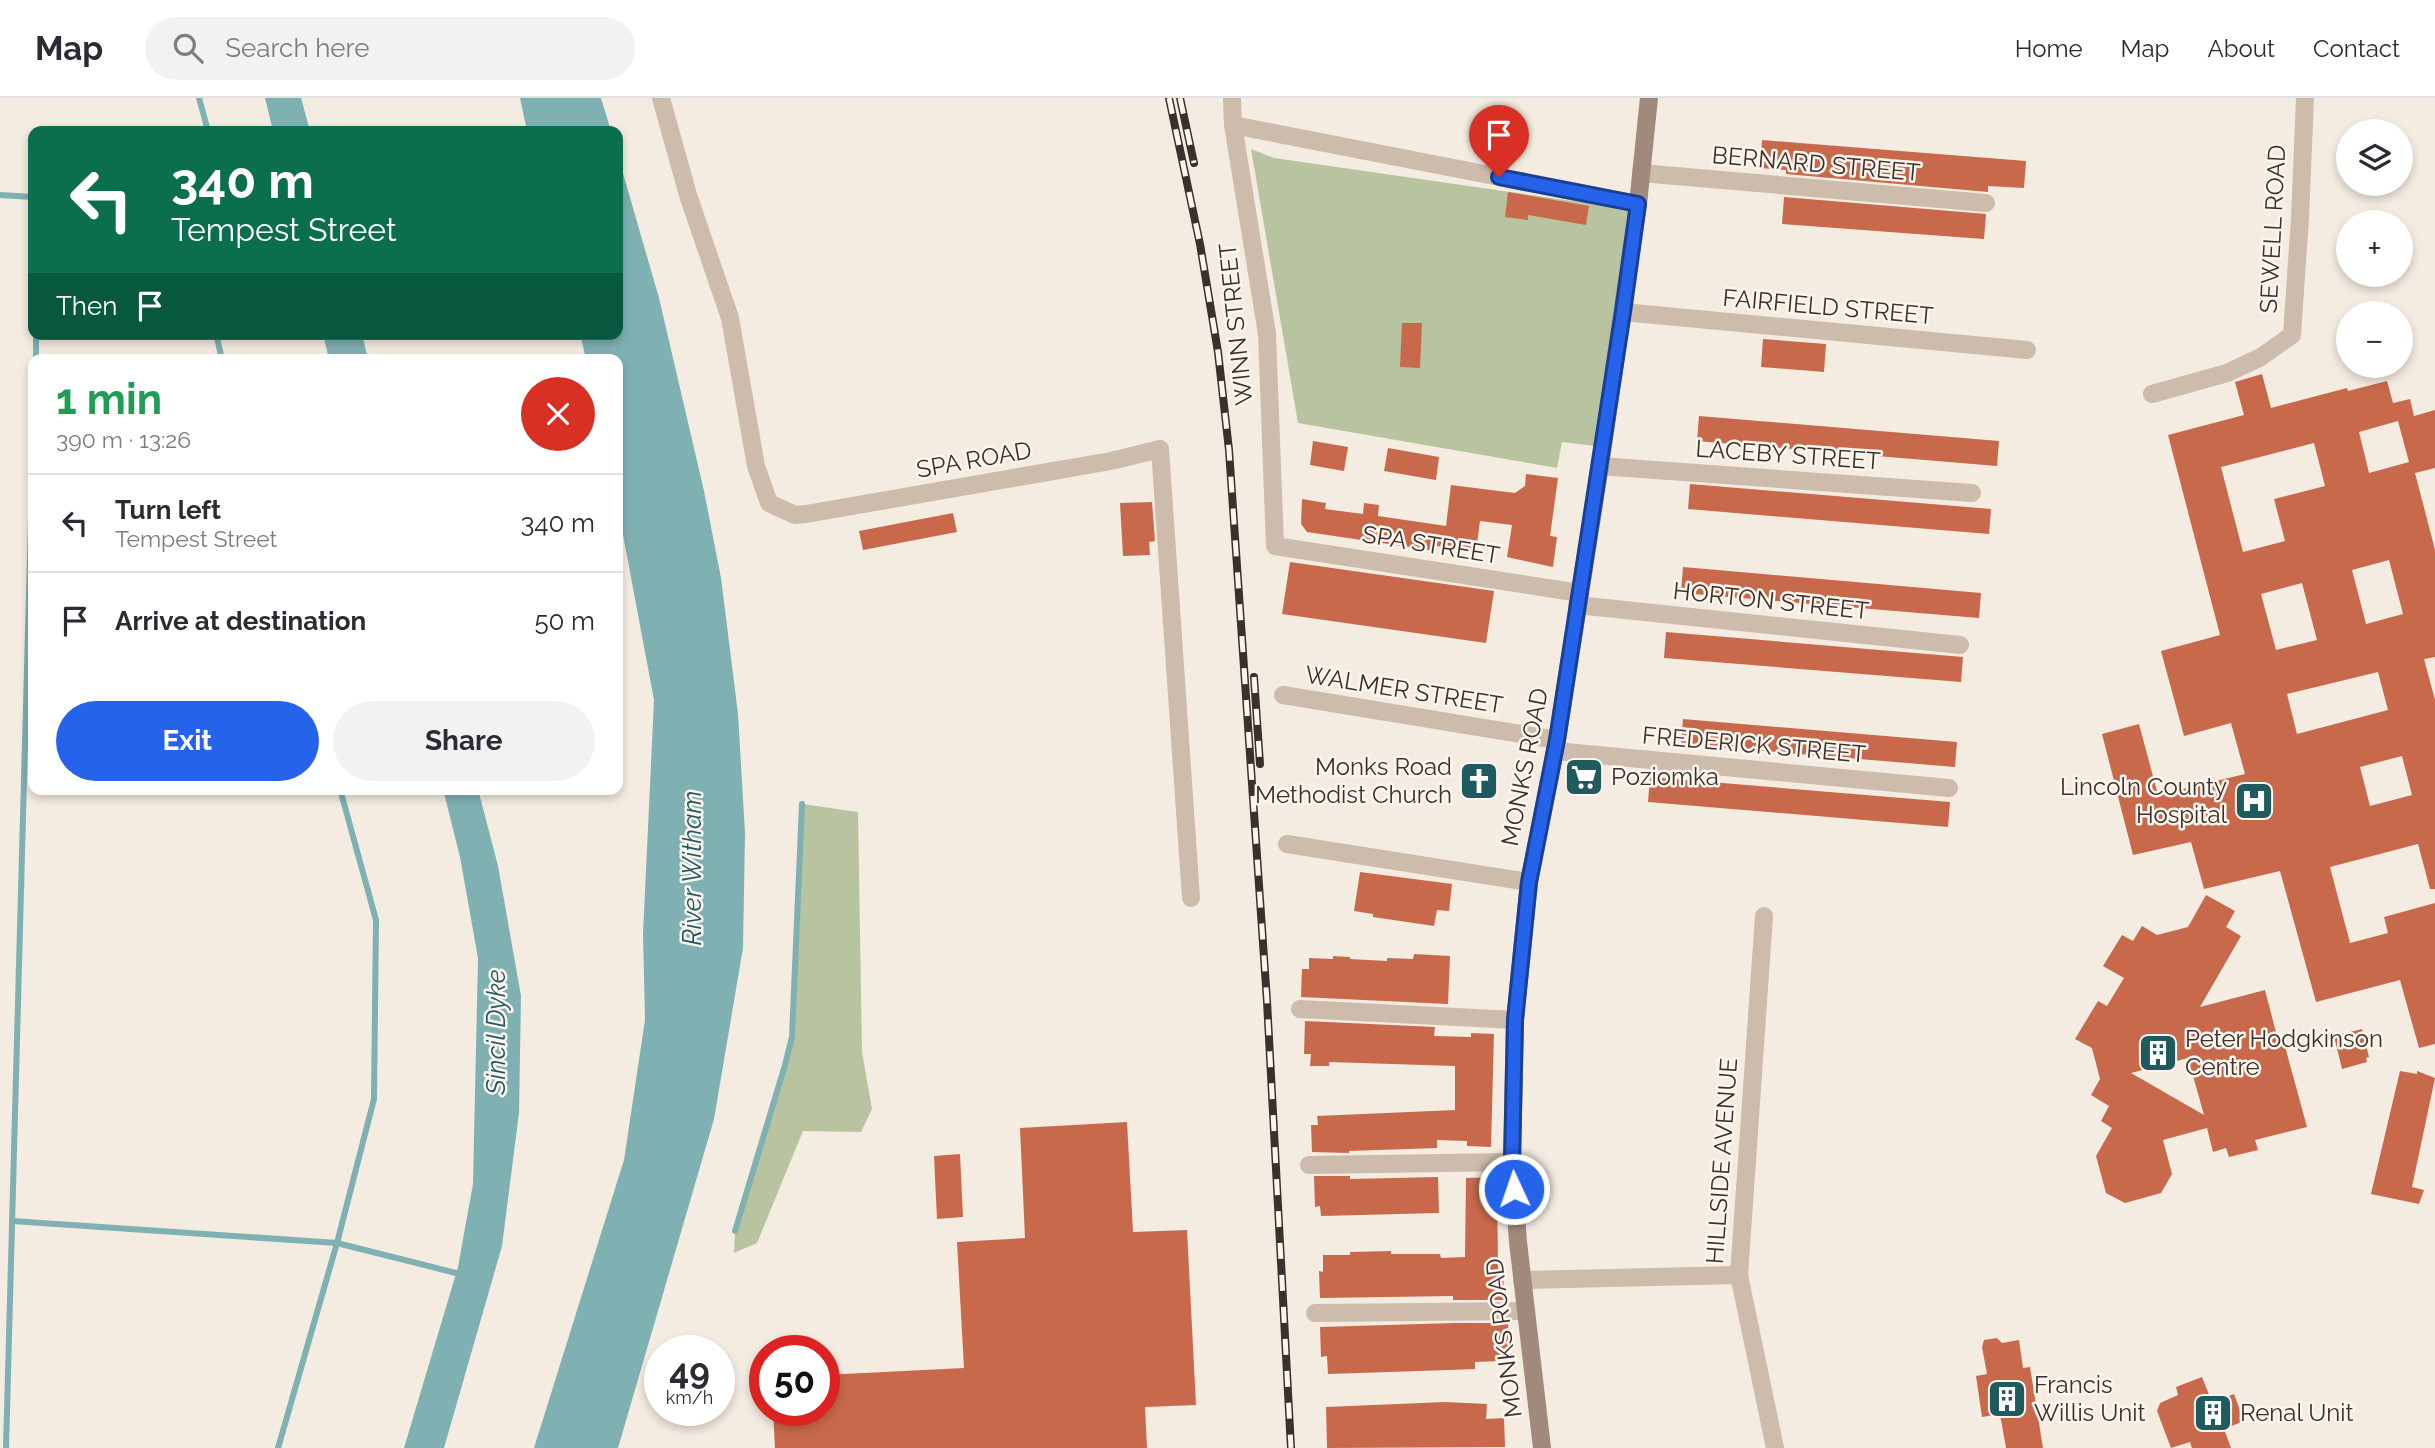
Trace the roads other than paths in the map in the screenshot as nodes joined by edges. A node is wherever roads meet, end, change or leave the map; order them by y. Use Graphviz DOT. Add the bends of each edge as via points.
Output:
graph roads {
  1 [pos="661,98"];
  2 [pos="1232,98"];
  3 [pos="1649,98"];
  4 [pos="2305,98"];
  5 [pos="1233,125"];
  6 [pos="1641,173"];
  7 [pos="1986,203"];
  8 [pos="1638,204"];
  9 [pos="1623,312"];
  10 [pos="2027,350"];
  11 [pos="2152,394"];
  12 [pos="1600,466"];
  13 [pos="1972,493"];
  14 [pos="1275,546"];
  15 [pos="1578,599"];
  16 [pos="1960,645"];
  17 [pos="1283,695"];
  18 [pos="1556,746"];
  19 [pos="1949,788"];
  20 [pos="1287,844"];
  21 [pos="1529,882"];
  22 [pos="1191,898"];
  23 [pos="1764,916"];
  24 [pos="1300,1009"];
  25 [pos="1515,1020"];
  26 [pos="1512,1162"];
  27 [pos="1309,1165"];
  28 [pos="1739,1275"];
  29 [pos="1522,1280"];
  30 [pos="1526,1311"];
  31 [pos="1315,1313"];
  32 [pos="1542,1448"];
  33 [pos="1775,1448"];
  1 -- 22 [label="street, SPA ROAD" via="730,318 756,466 769,503 795,515 806,514 1160,449"];
  2 -- 5 [label="street, WINN STREET"];
  3 -- 6 [label="main road, MONKS ROAD"];
  4 -- 11 [label="street, SEWELL ROAD" via="2292,335 2227,373"];
  5 -- 8 [label="street"];
  5 -- 14 [label="street, WINN STREET" via="1267,334"];
  6 -- 7 [label="street, BERNARD STREET"];
  6 -- 8 [label="main road, MONKS ROAD"];
  8 -- 9 [label="main road, MONKS ROAD"];
  9 -- 10 [label="street, FAIRFIELD STREET"];
  9 -- 12 [label="main road, MONKS ROAD"];
  12 -- 13 [label="street, LACEBY STREET"];
  12 -- 15 [label="main road, MONKS ROAD"];
  14 -- 15 [label="street, SPA STREET"];
  15 -- 16 [label="street, HORTON STREET"];
  15 -- 18 [label="main road, MONKS ROAD"];
  17 -- 18 [label="street, WALMER STREET"];
  18 -- 19 [label="street, FREDERICK STREET"];
  18 -- 21 [label="main road, MONKS ROAD"];
  20 -- 21 [label="street"];
  21 -- 25 [label="main road, MONKS ROAD"];
  23 -- 28 [label="street, HILLSIDE AVENUE"];
  24 -- 25 [label="street"];
  25 -- 26 [label="main road, MONKS ROAD"];
  26 -- 27 [label="street"];
  26 -- 29 [label="main road, MONKS ROAD"];
  28 -- 29 [label="street"];
  28 -- 33 [label="street, HILLSIDE AVENUE"];
  29 -- 30 [label="main road, MONKS ROAD"];
  30 -- 31 [label="street"];
  30 -- 32 [label="main road, MONKS ROAD"];
}
